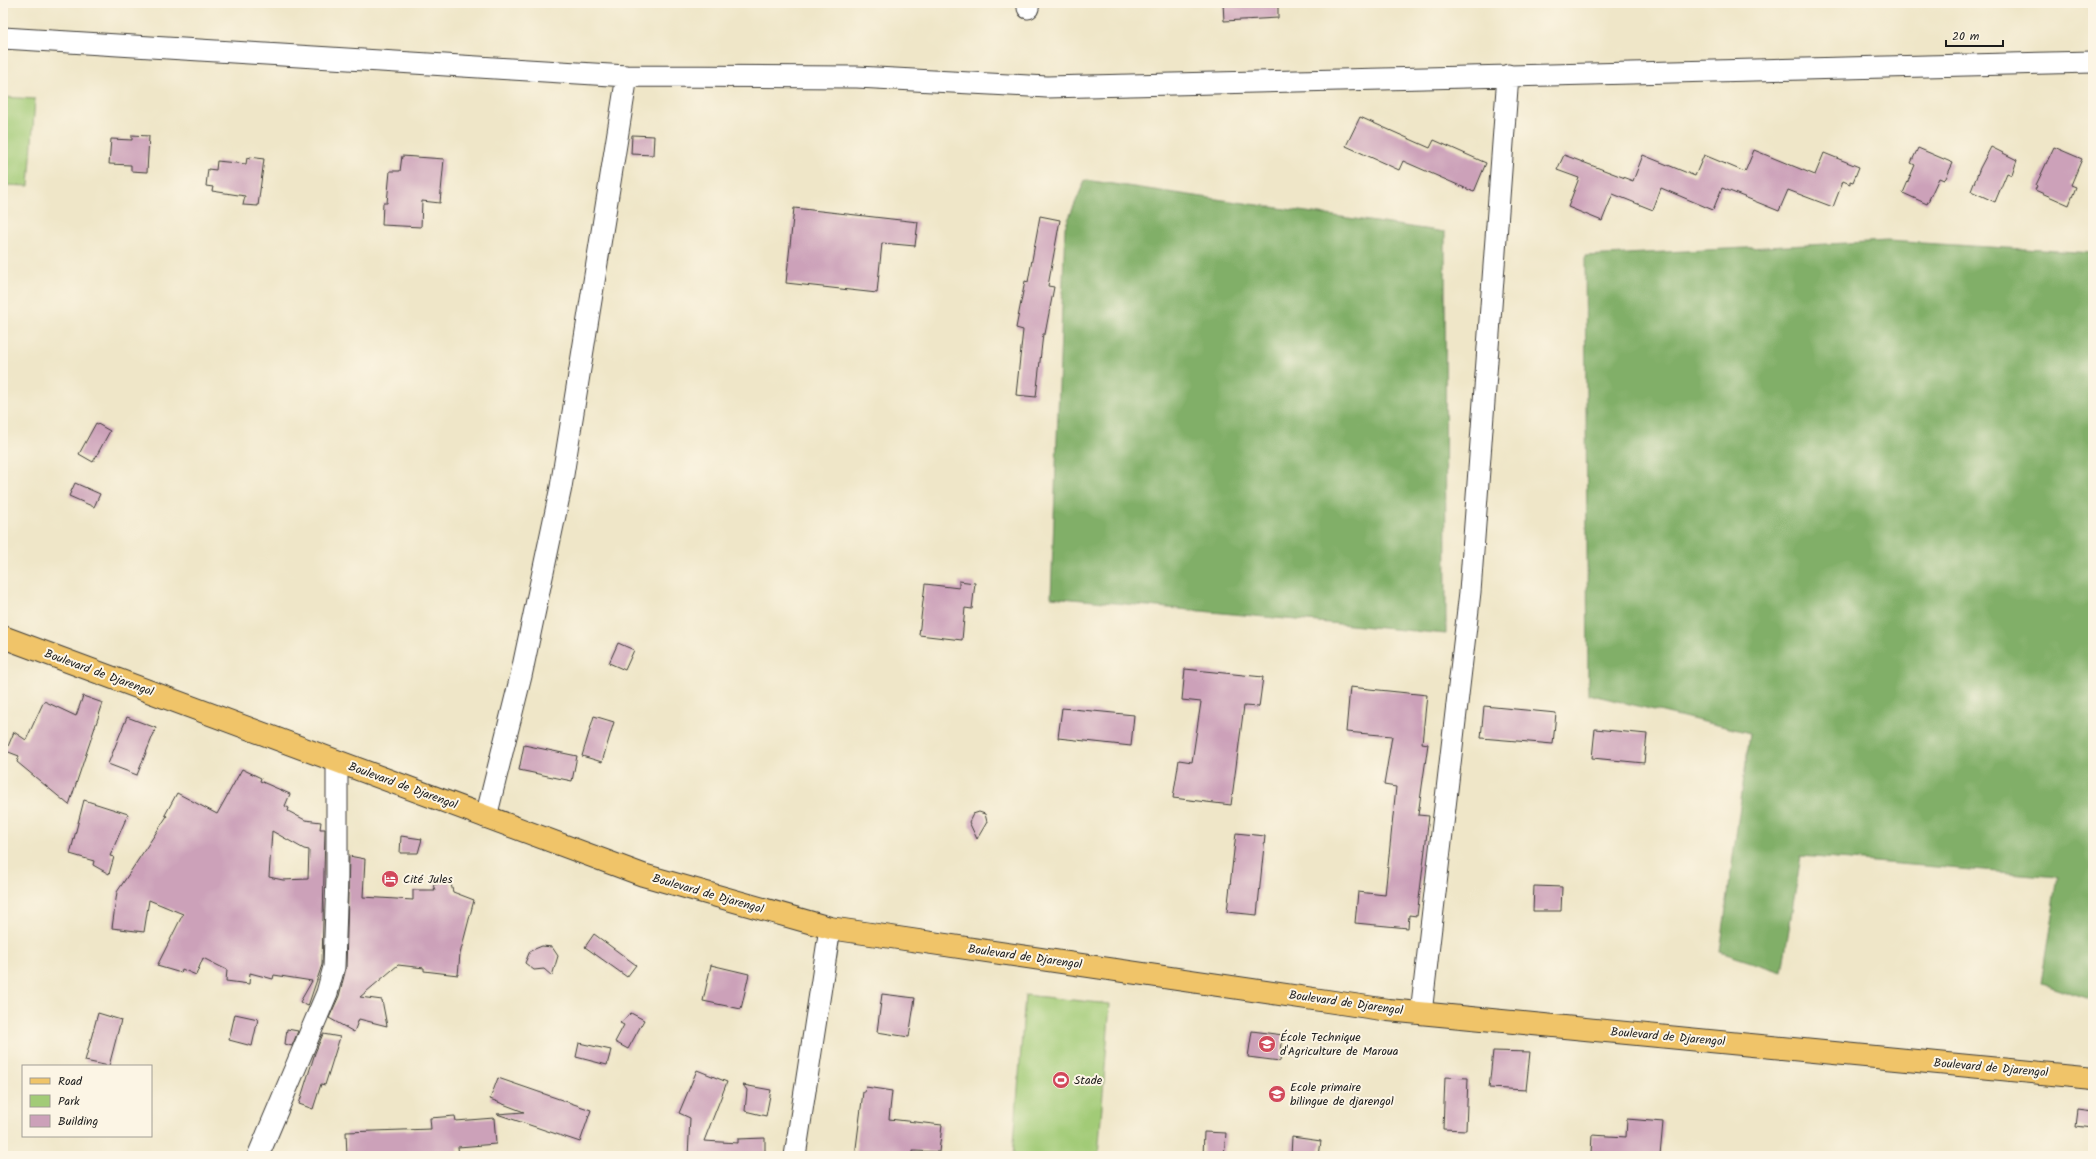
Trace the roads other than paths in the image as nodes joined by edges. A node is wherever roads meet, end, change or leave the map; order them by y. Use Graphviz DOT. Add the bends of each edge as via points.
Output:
graph roads {
  1 [pos="3,38"];
  2 [pos="2093,62"];
  3 [pos="1508,75"];
  4 [pos="627,76"];
  5 [pos="3,637"];
  6 [pos="337,761"];
  7 [pos="486,817"];
  8 [pos="830,928"];
  9 [pos="1421,1013"];
  10 [pos="2093,1078"];
  11 [pos="258,1156"];
  12 [pos="796,1156"];
  1 -- 4 [label="street"];
  2 -- 3 [label="street"];
  3 -- 4 [label="street" via="1047,87 857,76"];
  3 -- 9 [label="street" via="1470,592"];
  4 -- 7 [label="street" via="561,487 521,676"];
  5 -- 6 [label="main road, Boulevard de Djarengol"];
  6 -- 7 [label="main road, Boulevard de Djarengol"];
  6 -- 11 [label="street" via="334,974"];
  7 -- 8 [label="main road, Boulevard de Djarengol" via="643,876"];
  8 -- 9 [label="main road, Boulevard de Djarengol"];
  8 -- 12 [label="street"];
  9 -- 10 [label="main road, Boulevard de Djarengol"];
}
